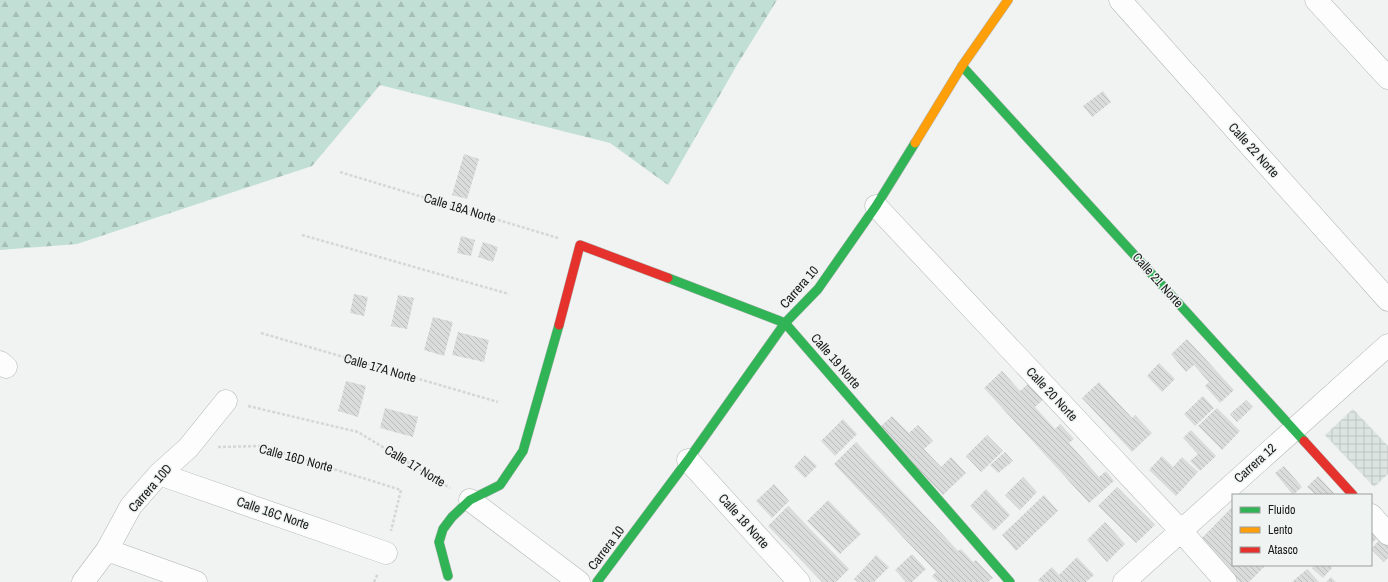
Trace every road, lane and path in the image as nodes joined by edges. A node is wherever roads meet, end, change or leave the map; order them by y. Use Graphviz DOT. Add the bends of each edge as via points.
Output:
graph roads {
  1 [pos="1008,0"];
  2 [pos="1120,0"];
  3 [pos="1316,0"];
  4 [pos="962,66"];
  5 [pos="1388,78"];
  6 [pos="340,172"];
  7 [pos="876,206"];
  8 [pos="302,235"];
  9 [pos="580,245"];
  10 [pos="509,294"];
  11 [pos="1388,300"];
  12 [pos="785,323"];
  13 [pos="261,333"];
  14 [pos="1388,346"];
  15 [pos="226,401"];
  16 [pos="498,402"];
  17 [pos="1293,429"];
  18 [pos="188,448"];
  19 [pos="688,460"];
  20 [pos="159,474"];
  21 [pos="401,490"];
  22 [pos="1352,494"];
  23 [pos="470,500"];
  24 [pos="1372,516"];
  25 [pos="1181,531"];
  26 [pos="1388,534"];
  27 [pos="107,550"];
  28 [pos="386,553"];
  29 [pos="448,576"];
  30 [pos="83,582"];
  31 [pos="196,582"];
  32 [pos="579,582"];
  33 [pos="597,582"];
  34 [pos="799,582"];
  35 [pos="1010,582"];
  36 [pos="1124,582"];
  37 [pos="1226,582"];
  1 -- 4 [label="street, Carrera 10"];
  2 -- 11 [label="street, Calle 22 Norte"];
  3 -- 5 [label="street"];
  4 -- 7 [label="street, Carrera 10"];
  4 -- 17 [label="street, Calle 21 Norte"];
  6 -- 9 [label="path, Calle 18A Norte"];
  7 -- 12 [label="street, Carrera 10" via="818,289"];
  7 -- 25 [label="street, Calle 20 Norte"];
  8 -- 10 [label="path"];
  9 -- 12 [label="street, Calle 19 Norte"];
  9 -- 23 [label="street" via="523,451 500,485"];
  12 -- 19 [label="street, Carrera 10"];
  12 -- 35 [label="street, Calle 19 Norte"];
  13 -- 16 [label="path, Calle 17A Norte"];
  14 -- 17 [label="street, Carrera 12"];
  15 -- 18 [label="street, Carrera 10D"];
  15 -- 23 [label="path, Calle 17 Norte" via="358,432"];
  17 -- 22 [label="street, Calle 21 Norte"];
  17 -- 25 [label="street, Carrera 12"];
  18 -- 20 [label="street, Carrera 10D"];
  18 -- 21 [label="path, Calle 16D Norte" via="260,446"];
  19 -- 33 [label="street, Carrera 10"];
  19 -- 34 [label="street, Calle 18 Norte"];
  20 -- 27 [label="street, Carrera 10D" via="131,506"];
  20 -- 28 [label="street, Calle 16C Norte"];
  23 -- 29 [label="street" via="443,529 439,542"];
  23 -- 32 [label="street"];
  24 -- 26 [label="street"];
  25 -- 36 [label="street, Carrera 12"];
  25 -- 37 [label="street, Calle 20 Norte"];
  27 -- 30 [label="street, Carrera 10D"];
  27 -- 31 [label="street"];
}
